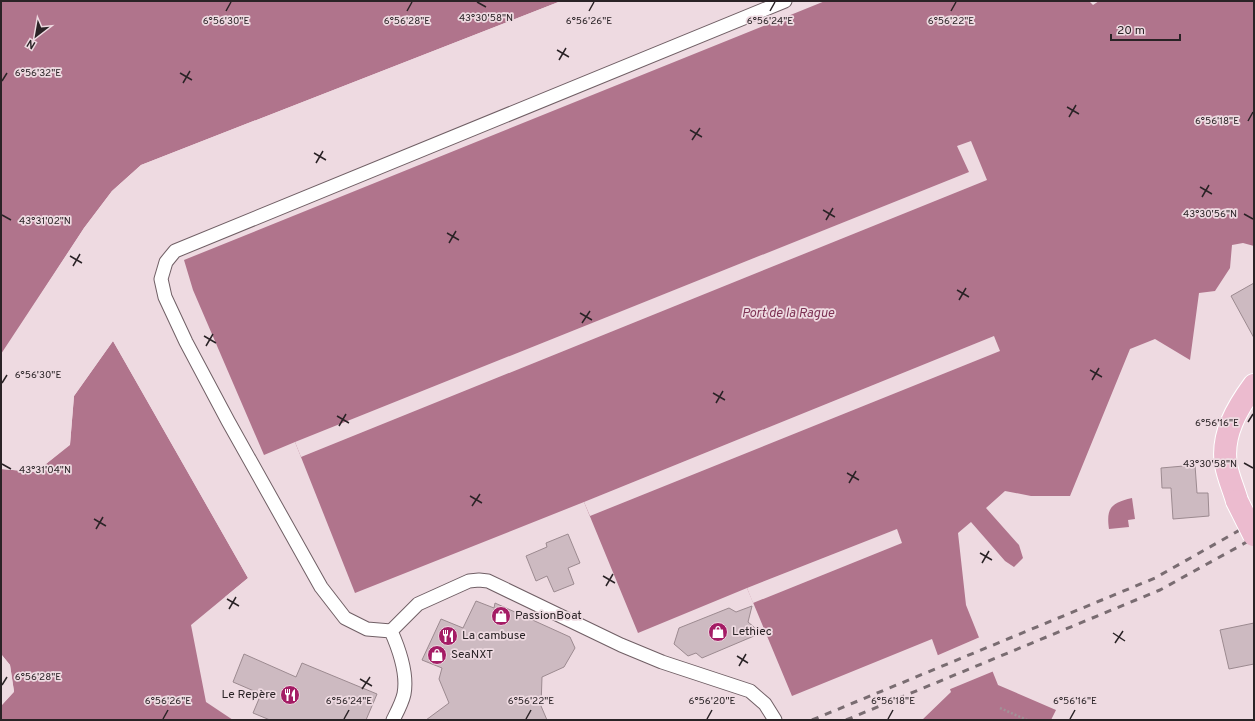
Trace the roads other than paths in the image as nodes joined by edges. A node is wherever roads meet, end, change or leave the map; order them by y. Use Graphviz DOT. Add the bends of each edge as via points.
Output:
graph roads {
  1 [pos="785,1"];
  2 [pos="1254,385"];
  3 [pos="1254,535"];
  4 [pos="391,631"];
  5 [pos="393,720"];
  6 [pos="775,720"];
  1 -- 4 [label="lane" via="176,251 166,262 161,279 165,297 186,342 321,587 345,618 367,629"];
  2 -- 3 [label="main road, bridge" via="1238,406 1228,433 1226,465 1237,501"];
  4 -- 5 [label="lane" via="399,649 404,672 404,694"];
  4 -- 6 [label="lane" via="418,604 469,581 488,582 502,586 572,623 621,645 662,662 750,691 765,704"];
}
